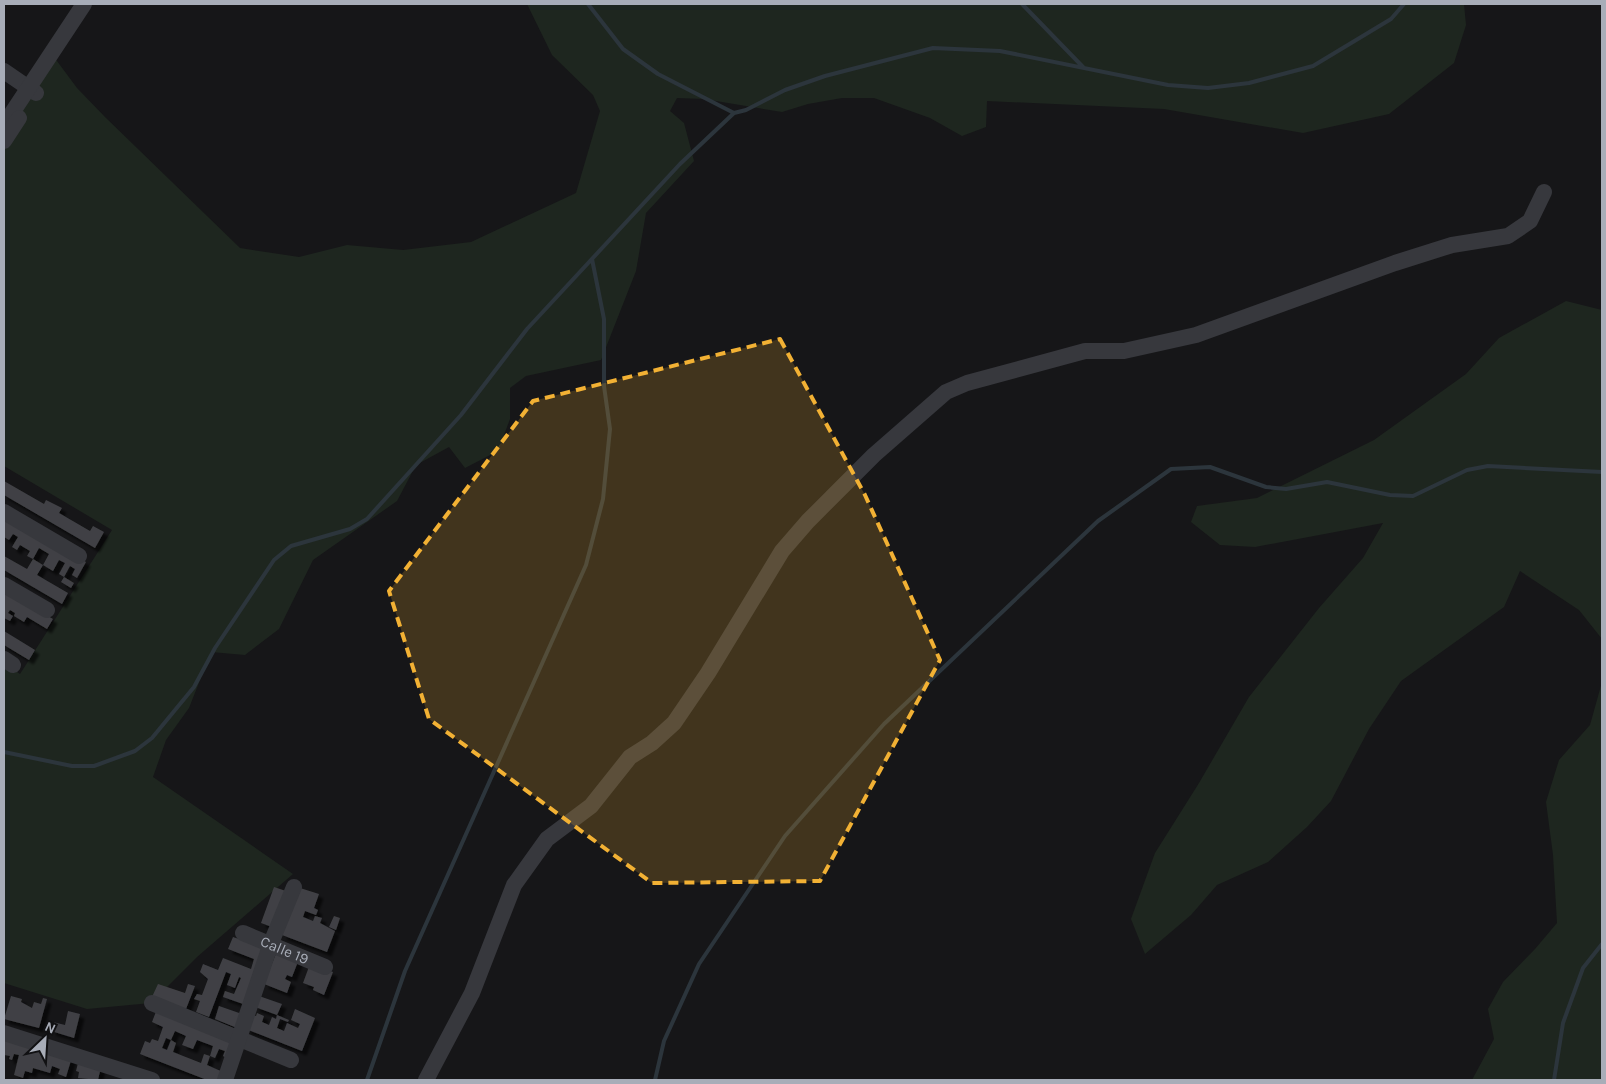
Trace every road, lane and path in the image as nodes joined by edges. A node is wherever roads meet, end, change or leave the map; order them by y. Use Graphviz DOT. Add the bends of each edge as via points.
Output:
graph roads {
  1 [pos="84,4"];
  2 [pos="4,71"];
  3 [pos="29,88"];
  4 [pos="4,125"];
  5 [pos="4,141"];
  6 [pos="1544,192"];
  7 [pos="4,512"];
  8 [pos="79,556"];
  9 [pos="4,585"];
  10 [pos="47,610"];
  11 [pos="294,887"];
  12 [pos="243,932"];
  13 [pos="271,943"];
  14 [pos="325,967"];
  15 [pos="152,1003"];
  16 [pos="4,1033"];
  17 [pos="237,1038"];
  18 [pos="291,1060"];
  19 [pos="121,1075"];
  20 [pos="152,1080"];
  21 [pos="225,1080"];
  22 [pos="426,1080"];
  1 -- 3 [label="street"];
  2 -- 3 [label="street"];
  3 -- 4 [label="street"];
  3 -- 5 [label="street" via="36,92"];
  6 -- 22 [label="street" via="1530,222 1508,236 1452,245 1404,260 1279,303 1196,336 1124,351 1084,351 967,383 946,392 874,455 782,551 674,723 630,757 591,806 547,839 514,885 472,993"];
  7 -- 8 [label="street"];
  9 -- 10 [label="street"];
  11 -- 13 [label="street"];
  12 -- 13 [label="street, Calle 19"];
  13 -- 14 [label="street, Calle 19"];
  13 -- 17 [label="street"];
  15 -- 17 [label="street"];
  16 -- 19 [label="street"];
  17 -- 18 [label="street"];
  17 -- 21 [label="street"];
  19 -- 20 [label="street"];
}
